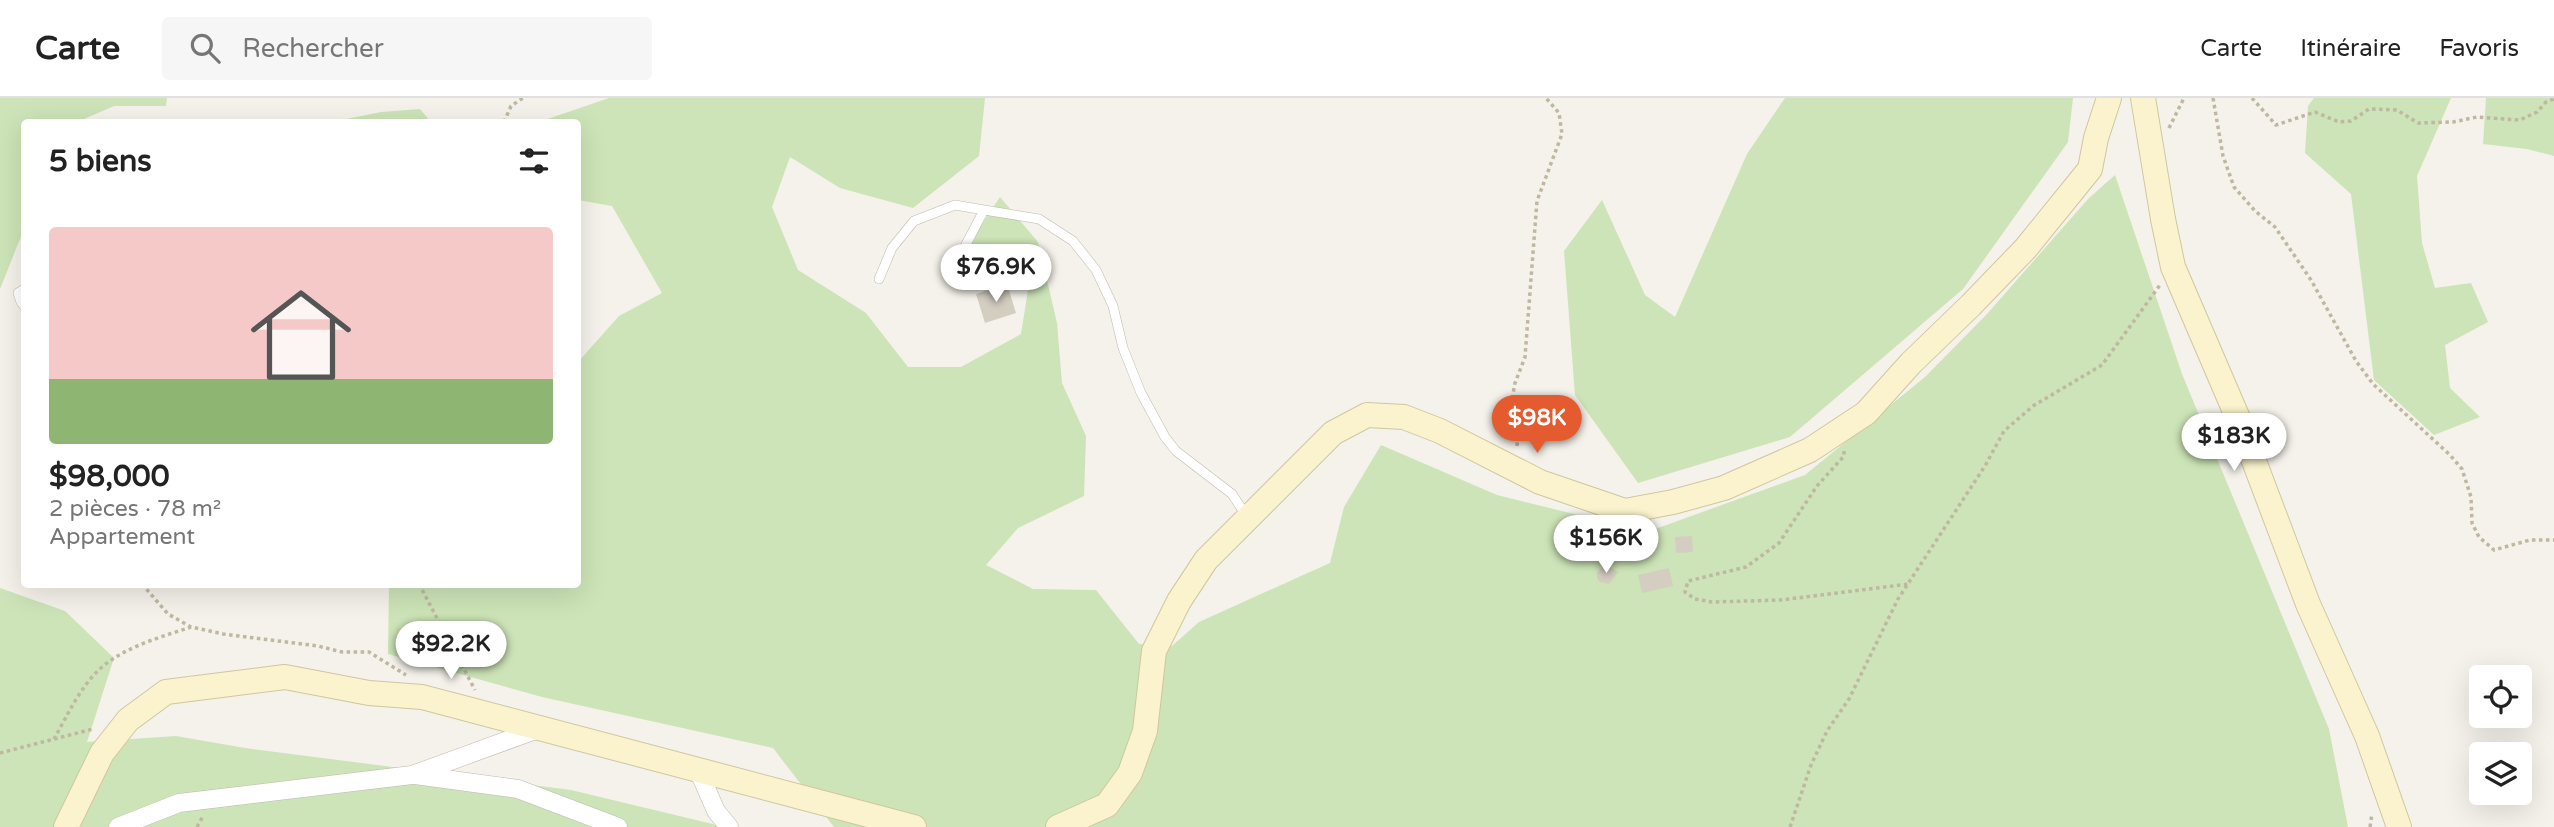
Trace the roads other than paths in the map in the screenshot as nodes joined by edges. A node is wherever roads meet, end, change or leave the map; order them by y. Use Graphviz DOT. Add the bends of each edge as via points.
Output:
graph roads {
  1 [pos="2109,98"];
  2 [pos="2143,98"];
  3 [pos="984,211"];
  4 [pos="961,254"];
  5 [pos="879,279"];
  6 [pos="1248,518"];
  7 [pos="542,728"];
  8 [pos="699,772"];
  9 [pos="412,775"];
  10 [pos="66,827"];
  11 [pos="118,827"];
  12 [pos="618,827"];
  13 [pos="729,827"];
  14 [pos="914,827"];
  15 [pos="1058,827"];
  16 [pos="2399,827"];
  1 -- 6 [label="street" via="2090,169 2026,248 1866,413 1810,450 1724,488 1625,511 1540,482 1404,417 1367,415 1333,433"];
  2 -- 16 [label="street" via="2173,267 2237,416 2308,604 2367,736"];
  3 -- 4 [label="lane"];
  3 -- 5 [label="lane" via="955,205 914,221 892,248"];
  3 -- 6 [label="lane" via="1039,219 1073,241 1096,270 1113,306 1123,348 1165,437 1176,451 1232,494"];
  6 -- 15 [label="street" via="1206,560 1154,651 1145,731 1130,773 1107,805"];
  7 -- 8 [label="street"];
  7 -- 9 [label="street"];
  7 -- 10 [label="street" via="422,697 369,693 285,677 166,692 128,720 102,753"];
  8 -- 13 [label="street" via="716,811"];
  8 -- 14 [label="street"];
  9 -- 11 [label="street" via="179,803"];
  9 -- 12 [label="street" via="518,789"];
}
